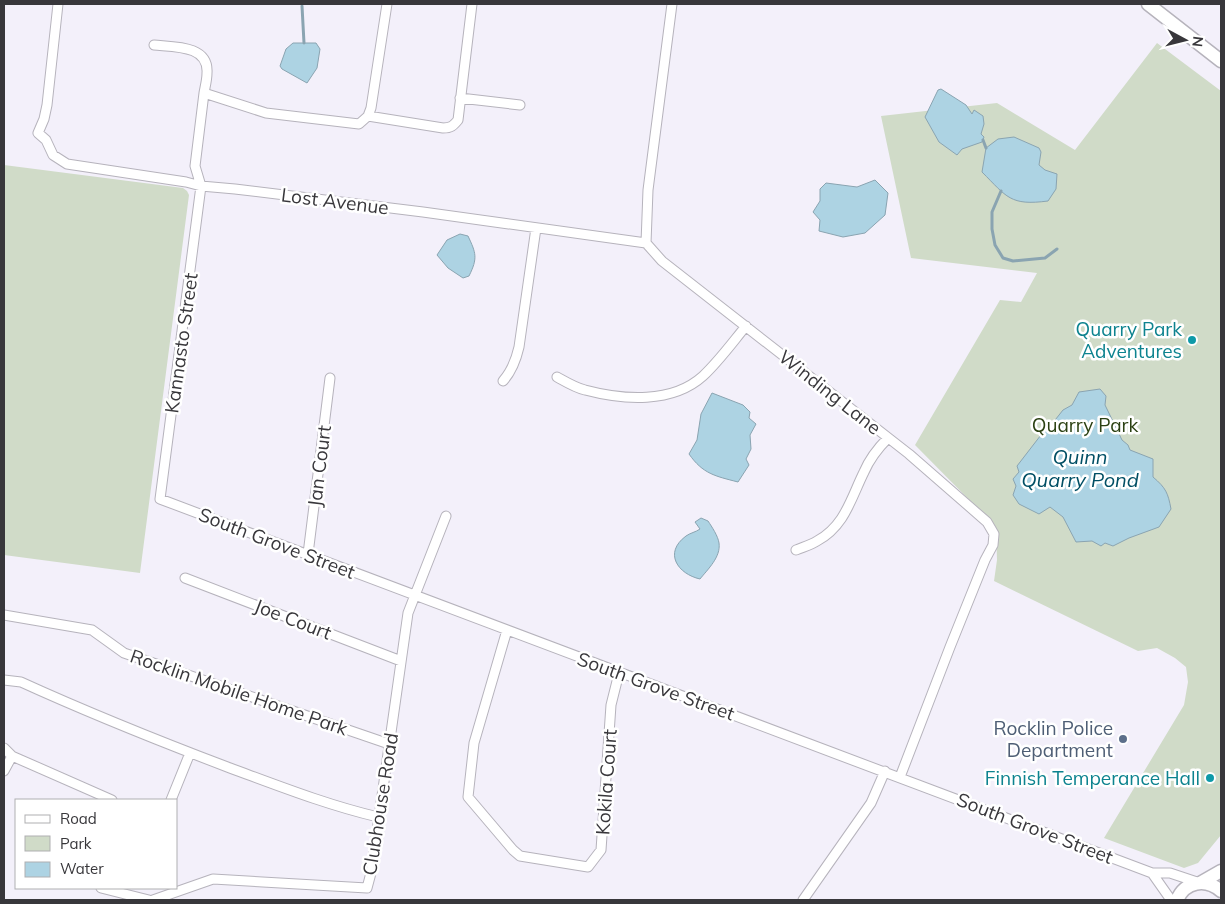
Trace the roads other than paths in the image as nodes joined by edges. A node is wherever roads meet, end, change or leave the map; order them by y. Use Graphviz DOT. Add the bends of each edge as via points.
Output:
graph roads {
  1 [pos="58,4"];
  2 [pos="387,4"];
  3 [pos="472,4"];
  4 [pos="672,4"];
  5 [pos="1148,4"];
  6 [pos="154,45"];
  7 [pos="1221,61"];
  8 [pos="204,93"];
  9 [pos="460,98"];
  10 [pos="520,105"];
  11 [pos="368,116"];
  12 [pos="201,186"];
  13 [pos="536,228"];
  14 [pos="646,244"];
  15 [pos="746,326"];
  16 [pos="557,377"];
  17 [pos="330,378"];
  18 [pos="503,382"];
  19 [pos="888,438"];
  20 [pos="160,499"];
  21 [pos="446,516"];
  22 [pos="796,550"];
  23 [pos="308,554"];
  24 [pos="185,578"];
  25 [pos="415,595"];
  26 [pos="4,615"];
  27 [pos="507,630"];
  28 [pos="401,660"];
  29 [pos="619,673"];
  30 [pos="4,680"];
  31 [pos="390,744"];
  32 [pos="4,748"];
  33 [pos="190,753"];
  34 [pos="12,756"];
  35 [pos="4,771"];
  36 [pos="885,771"];
  37 [pos="900,777"];
  38 [pos="91,791"];
  39 [pos="87,799"];
  40 [pos="110,799"];
  41 [pos="171,799"];
  42 [pos="378,817"];
  43 [pos="1221,870"];
  44 [pos="1152,873"];
  45 [pos="1200,882"];
  46 [pos="105,889"];
  47 [pos="1221,891"];
  48 [pos="149,900"];
  49 [pos="153,900"];
  50 [pos="803,900"];
  51 [pos="1171,900"];
  52 [pos="1177,900"];
  1 -- 12 [label="street, Lost Avenue" via="47,105 38,133 53,154 67,164"];
  2 -- 11 [label="street"];
  3 -- 9 [label="street"];
  4 -- 14 [label="street" via="648,190"];
  5 -- 7 [label="main road"];
  6 -- 8 [label="street" via="193,49 200,54 207,72"];
  8 -- 11 [label="street" via="259,111 354,125"];
  8 -- 12 [label="street" via="195,166"];
  9 -- 10 [label="street"];
  9 -- 11 [label="street" via="458,120 449,128"];
  12 -- 13 [label="street, Lost Avenue"];
  12 -- 20 [label="street, Kannasto Street"];
  13 -- 14 [label="street, Lost Avenue"];
  13 -- 18 [label="street" via="519,347 516,361"];
  14 -- 15 [label="street, Winding Lane" via="662,261"];
  15 -- 16 [label="street" via="702,377 682,390 652,398 619,396 584,390"];
  15 -- 19 [label="street, Winding Lane"];
  17 -- 23 [label="street, Jan Court"];
  19 -- 22 [label="street" via="872,458 844,517 817,541"];
  19 -- 37 [label="street, Winding Lane" via="987,522 994,540"];
  20 -- 23 [label="street, South Grove Street"];
  21 -- 25 [label="street, Clubhouse Road"];
  23 -- 25 [label="street, South Grove Street"];
  24 -- 28 [label="street, Joe Court"];
  25 -- 27 [label="street, South Grove Street"];
  25 -- 28 [label="street, Clubhouse Road" via="408,613"];
  26 -- 31 [label="street, Rocklin Mobile Home Park" via="92,630 124,652"];
  27 -- 29 [label="street, South Grove Street"];
  27 -- 29 [label="street, Kokila Court" via="474,743 468,797 520,856 588,867 601,850 611,705"];
  28 -- 31 [label="street, Clubhouse Road"];
  29 -- 36 [label="street, South Grove Street"];
  30 -- 33 [label="street" via="21,682"];
  31 -- 42 [label="street, Clubhouse Road"];
  32 -- 34 [label="street"];
  33 -- 41 [label="street"];
  33 -- 42 [label="street" via="304,796"];
  34 -- 35 [label="street"];
  34 -- 38 [label="street"];
  36 -- 37 [label="street, South Grove Street"];
  36 -- 50 [label="street" via="871,803"];
  37 -- 44 [label="street, South Grove Street"];
  38 -- 39 [label="street"];
  38 -- 40 [label="street"];
  42 -- 49 [label="street, Clubhouse Road" via="367,888 213,880"];
  43 -- 45 [label="main road"];
  44 -- 45 [label="street, South Grove Street" via="1169,873"];
  44 -- 51 [label="street"];
  45 -- 47 [label="main road"];
  45 -- 52 [label="main road" via="1188,887"];
  46 -- 48 [label="street"];
}
